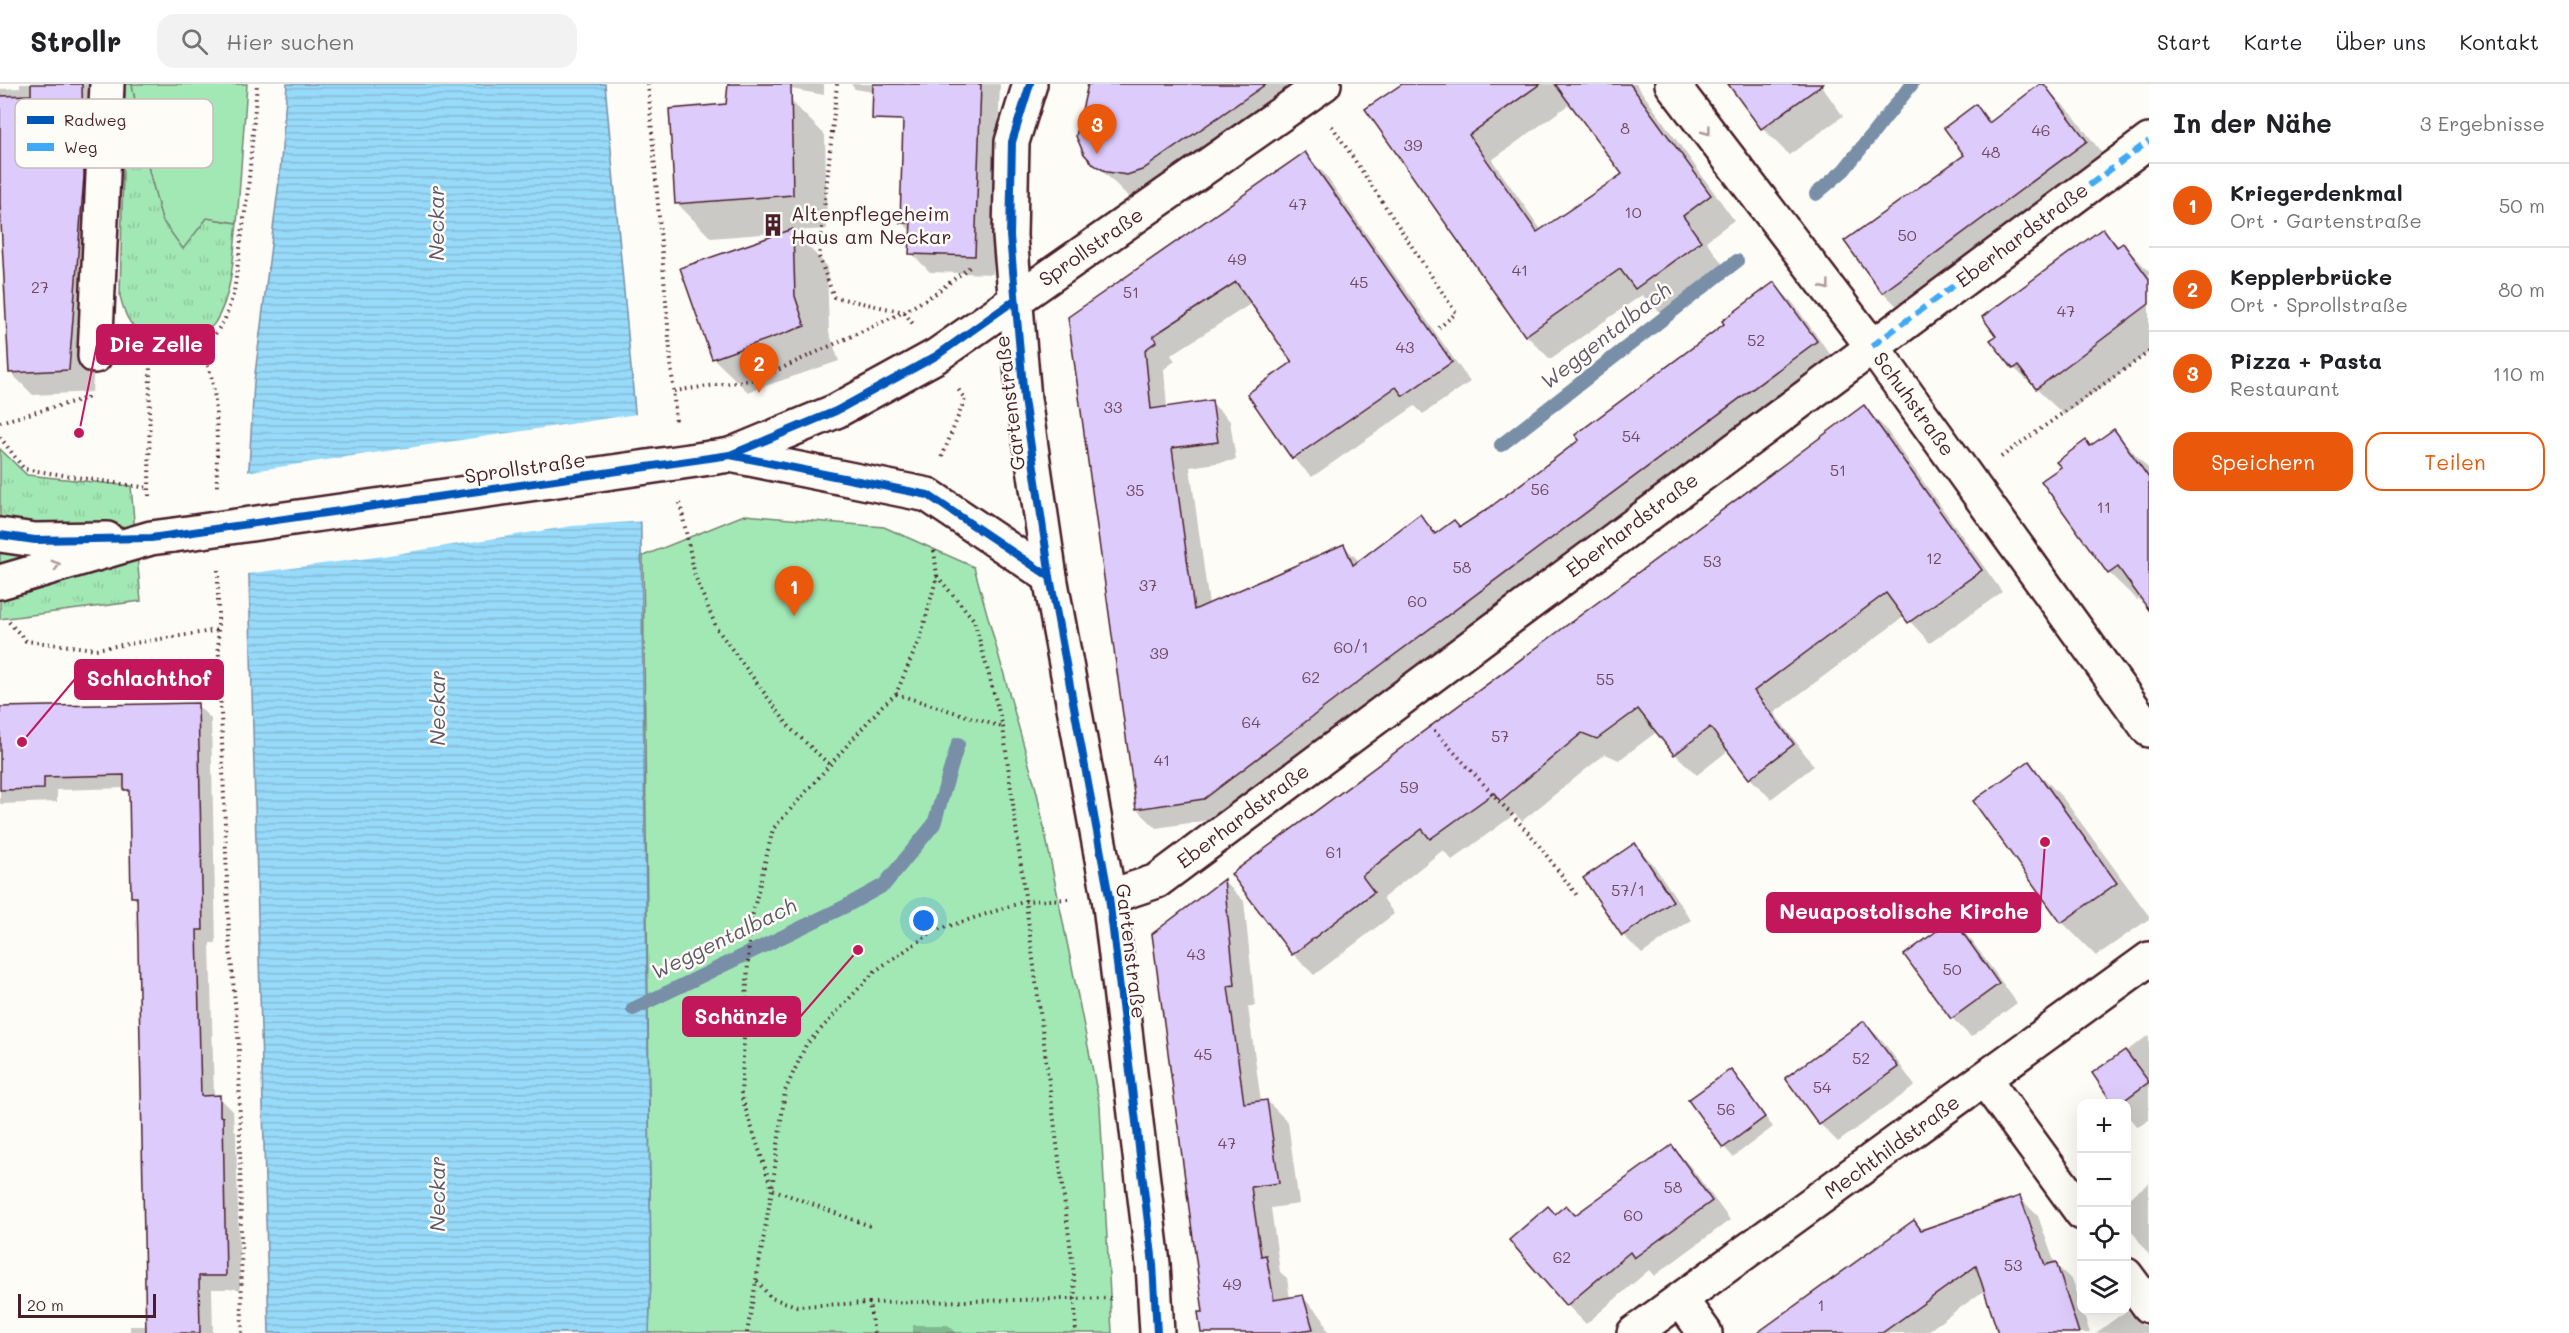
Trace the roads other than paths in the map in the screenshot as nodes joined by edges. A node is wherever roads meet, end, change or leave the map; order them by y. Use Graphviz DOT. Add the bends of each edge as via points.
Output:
graph roads {
  1 [pos="107,84"];
  2 [pos="1030,84"];
  3 [pos="1672,84"];
  4 [pos="1317,89"];
  5 [pos="106,99"];
  6 [pos="2149,141"];
  7 [pos="103,168"];
  8 [pos="1015,300"];
  9 [pos="1872,346"];
  10 [pos="95,356"];
  11 [pos="720,456"];
  12 [pos="0,535"];
  13 [pos="162,537"];
  14 [pos="1050,577"];
  15 [pos="0,582"];
  16 [pos="2149,730"];
  17 [pos="1109,897"];
  18 [pos="2149,959"];
  19 [pos="1985,1080"];
  20 [pos="2078,1207"];
  21 [pos="2131,1281"];
  22 [pos="1681,1300"];
  23 [pos="2149,1306"];
  24 [pos="1157,1333"];
  25 [pos="1634,1333"];
  26 [pos="1705,1333"];
  1 -- 5 [label="street"];
  2 -- 8 [label="street, Gartenstraße" via="1012,142 1010,236"];
  3 -- 9 [label="street, Schuhstraße, one-way"];
  4 -- 8 [label="street, Sprollstraße"];
  6 -- 9 [label="street, Eberhardstraße"];
  7 -- 10 [label="street"];
  8 -- 11 [label="street, Sprollstraße" via="936,356 846,406"];
  8 -- 14 [label="street, Gartenstraße" via="1024,399"];
  9 -- 16 [label="street, Schuhstraße"];
  9 -- 17 [label="street, Eberhardstraße" via="1156,881"];
  11 -- 13 [label="street, Sprollstraße, bridge"];
  11 -- 14 [label="street" via="928,495"];
  12 -- 13 [label="street, Sprollstraße" via="35,540"];
  15 -- 13 [label="street, Sprollstraße, one-way"];
  14 -- 17 [label="street, Gartenstraße"];
  17 -- 24 [label="street, Gartenstraße" via="1153,1264"];
  18 -- 19 [label="street, Mechthildstraße"];
  19 -- 20 [label="street"];
  19 -- 22 [label="street, Mechthildstraße"];
  21 -- 23 [label="street"];
  22 -- 25 [label="street, Mechthildstraße"];
  22 -- 26 [label="street"];
}
